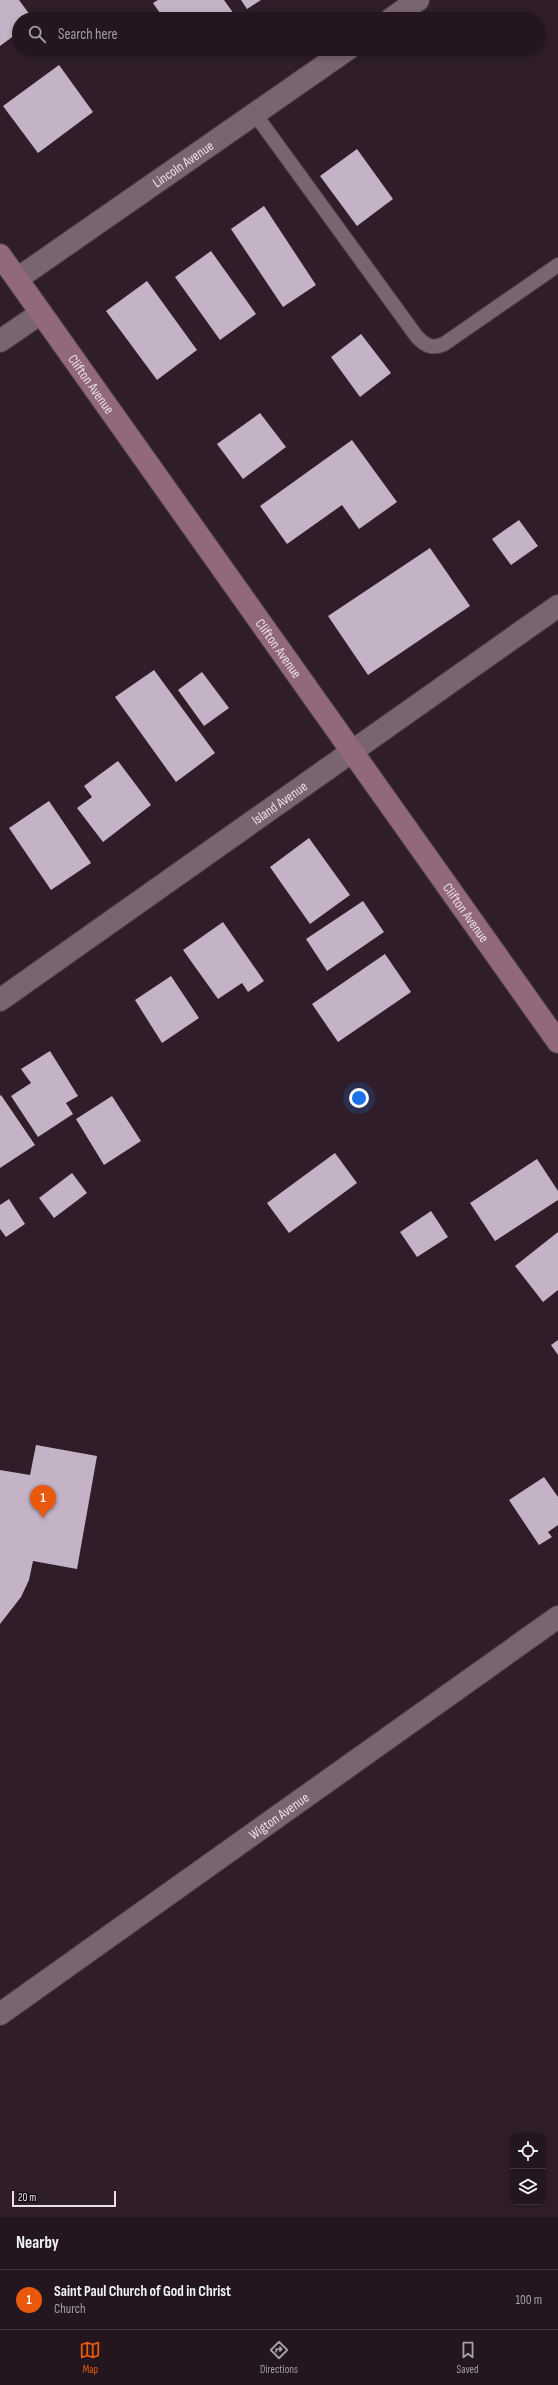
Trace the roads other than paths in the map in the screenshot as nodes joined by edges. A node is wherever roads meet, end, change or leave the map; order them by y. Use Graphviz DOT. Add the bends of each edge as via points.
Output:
graph roads {
  1 [pos="418,0"];
  2 [pos="401,12"];
  3 [pos="338,56"];
  4 [pos="255,114"];
  5 [pos="0,255"];
  6 [pos="558,265"];
  7 [pos="17,279"];
  8 [pos="41,313"];
  9 [pos="0,341"];
  10 [pos="558,606"];
  11 [pos="352,751"];
  12 [pos="0,1000"];
  13 [pos="558,1042"];
  14 [pos="558,1617"];
  15 [pos="0,2014"];
  1 -- 2 [label="street"];
  3 -- 4 [label="street, Lincoln Avenue"];
  4 -- 6 [label="lane" via="426,346 436,347 444,344"];
  4 -- 7 [label="street, Lincoln Avenue"];
  5 -- 7 [label="street, Clifton Avenue"];
  7 -- 8 [label="street, Clifton Avenue"];
  8 -- 9 [label="street"];
  8 -- 11 [label="street, Clifton Avenue"];
  10 -- 11 [label="street, Island Avenue"];
  11 -- 12 [label="street, Island Avenue"];
  11 -- 13 [label="street, Clifton Avenue"];
  14 -- 15 [label="street, Wigton Avenue"];
}
